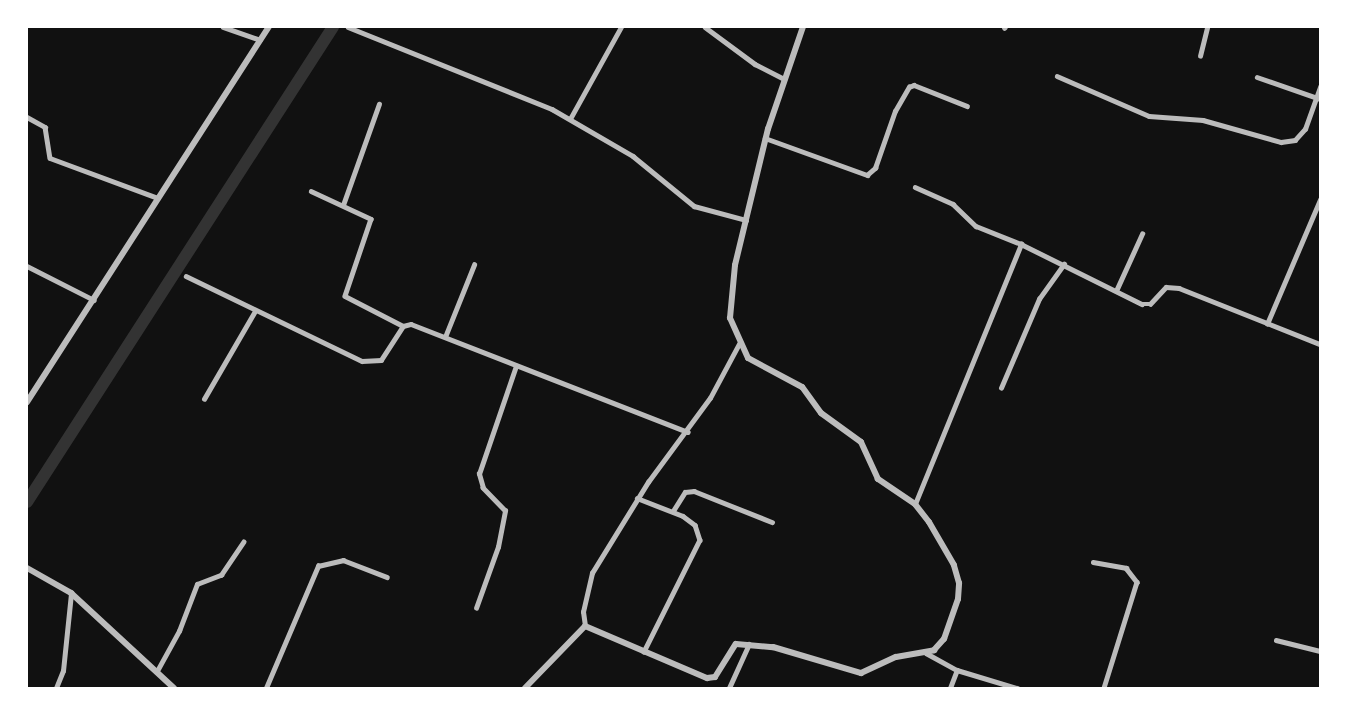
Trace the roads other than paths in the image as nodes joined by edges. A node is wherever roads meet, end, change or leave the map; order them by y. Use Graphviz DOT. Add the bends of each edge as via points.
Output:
graph roads {
  1 [pos="223,27"];
  2 [pos="269,27"];
  3 [pos="348,27"];
  4 [pos="621,27"];
  5 [pos="705,27"];
  6 [pos="803,27"];
  7 [pos="1207,27"];
  8 [pos="260,40"];
  9 [pos="1200,56"];
  10 [pos="1057,76"];
  11 [pos="1257,77"];
  12 [pos="784,79"];
  13 [pos="1320,87"];
  14 [pos="1318,99"];
  15 [pos="379,104"];
  16 [pos="967,106"];
  17 [pos="27,117"];
  18 [pos="570,119"];
  19 [pos="765,138"];
  20 [pos="915,187"];
  21 [pos="311,191"];
  22 [pos="159,198"];
  23 [pos="1320,200"];
  24 [pos="343,205"];
  25 [pos="746,220"];
  26 [pos="1142,234"];
  27 [pos="1021,244"];
  28 [pos="1064,264"];
  29 [pos="474,265"];
  30 [pos="27,266"];
  31 [pos="186,276"];
  32 [pos="1116,291"];
  33 [pos="94,300"];
  34 [pos="255,311"];
  35 [pos="1267,324"];
  36 [pos="403,326"];
  37 [pos="446,337"];
  38 [pos="739,344"];
  39 [pos="1320,344"];
  40 [pos="516,366"];
  41 [pos="1000,388"];
  42 [pos="204,399"];
  43 [pos="27,402"];
  44 [pos="688,432"];
  45 [pos="637,498"];
  46 [pos="915,504"];
  47 [pos="673,512"];
  48 [pos="772,522"];
  49 [pos="243,542"];
  50 [pos="1093,561"];
  51 [pos="27,568"];
  52 [pos="387,576"];
  53 [pos="71,593"];
  54 [pos="476,608"];
  55 [pos="585,626"];
  56 [pos="1276,640"];
  57 [pos="749,644"];
  58 [pos="1320,651"];
  59 [pos="644,652"];
  60 [pos="926,653"];
  61 [pos="957,670"];
  62 [pos="157,671"];
  63 [pos="56,688"];
  64 [pos="174,688"];
  65 [pos="266,688"];
  66 [pos="525,688"];
  67 [pos="729,688"];
  68 [pos="950,688"];
  69 [pos="1017,688"];
  70 [pos="1104,688"];
  1 -- 8 [label="street"];
  2 -- 8 [label="street"];
  3 -- 18 [label="street"];
  4 -- 18 [label="street"];
  5 -- 12 [label="street" via="755,64"];
  6 -- 12 [label="street"];
  7 -- 9 [label="street"];
  8 -- 22 [label="street"];
  10 -- 14 [label="street" via="1149,116 1203,120 1281,142 1300,136"];
  11 -- 14 [label="street"];
  12 -- 19 [label="street"];
  13 -- 14 [label="street"];
  15 -- 24 [label="street"];
  16 -- 19 [label="street" via="914,85 909,87 895,111 875,168 867,175"];
  17 -- 22 [label="street" via="45,127 50,158"];
  18 -- 25 [label="street" via="633,156 694,206"];
  19 -- 25 [label="street"];
  20 -- 27 [label="street" via="953,204 976,226"];
  21 -- 24 [label="street"];
  22 -- 33 [label="street"];
  23 -- 35 [label="street"];
  24 -- 36 [label="street" via="371,219 345,296"];
  25 -- 38 [label="street" via="731,299 730,318"];
  26 -- 32 [label="street"];
  27 -- 28 [label="street"];
  27 -- 46 [label="street"];
  28 -- 32 [label="street"];
  28 -- 41 [label="street" via="1040,299"];
  29 -- 37 [label="street"];
  30 -- 33 [label="street"];
  31 -- 34 [label="street"];
  32 -- 35 [label="street" via="1150,304 1166,287 1179,288"];
  33 -- 43 [label="street"];
  34 -- 36 [label="street" via="369,363 386,356"];
  34 -- 42 [label="street"];
  35 -- 39 [label="street"];
  36 -- 37 [label="street" via="411,324"];
  37 -- 40 [label="street"];
  38 -- 44 [label="street"];
  38 -- 46 [label="street" via="748,358 802,387 821,413 861,442 878,479"];
  40 -- 44 [label="street"];
  40 -- 54 [label="street" via="479,474 483,488 505,511 498,547"];
  44 -- 45 [label="street"];
  45 -- 47 [label="street"];
  45 -- 55 [label="street" via="592,573 583,612"];
  46 -- 60 [label="street" via="954,565 959,583 958,599 944,639"];
  47 -- 48 [label="street" via="685,492 694,491"];
  47 -- 59 [label="street" via="695,525 700,540"];
  49 -- 62 [label="street" via="221,575 197,584 179,631"];
  50 -- 70 [label="street" via="1126,568 1137,582"];
  51 -- 53 [label="street"];
  52 -- 65 [label="street" via="344,560 318,566"];
  53 -- 62 [label="street"];
  53 -- 63 [label="street" via="63,671"];
  55 -- 59 [label="street"];
  55 -- 66 [label="street"];
  56 -- 58 [label="street"];
  57 -- 59 [label="street" via="736,644 715,677 707,678"];
  57 -- 60 [label="street" via="861,673 896,657"];
  57 -- 67 [label="street"];
  60 -- 61 [label="street"];
  61 -- 68 [label="street"];
  61 -- 69 [label="street"];
  62 -- 64 [label="street"];
}
